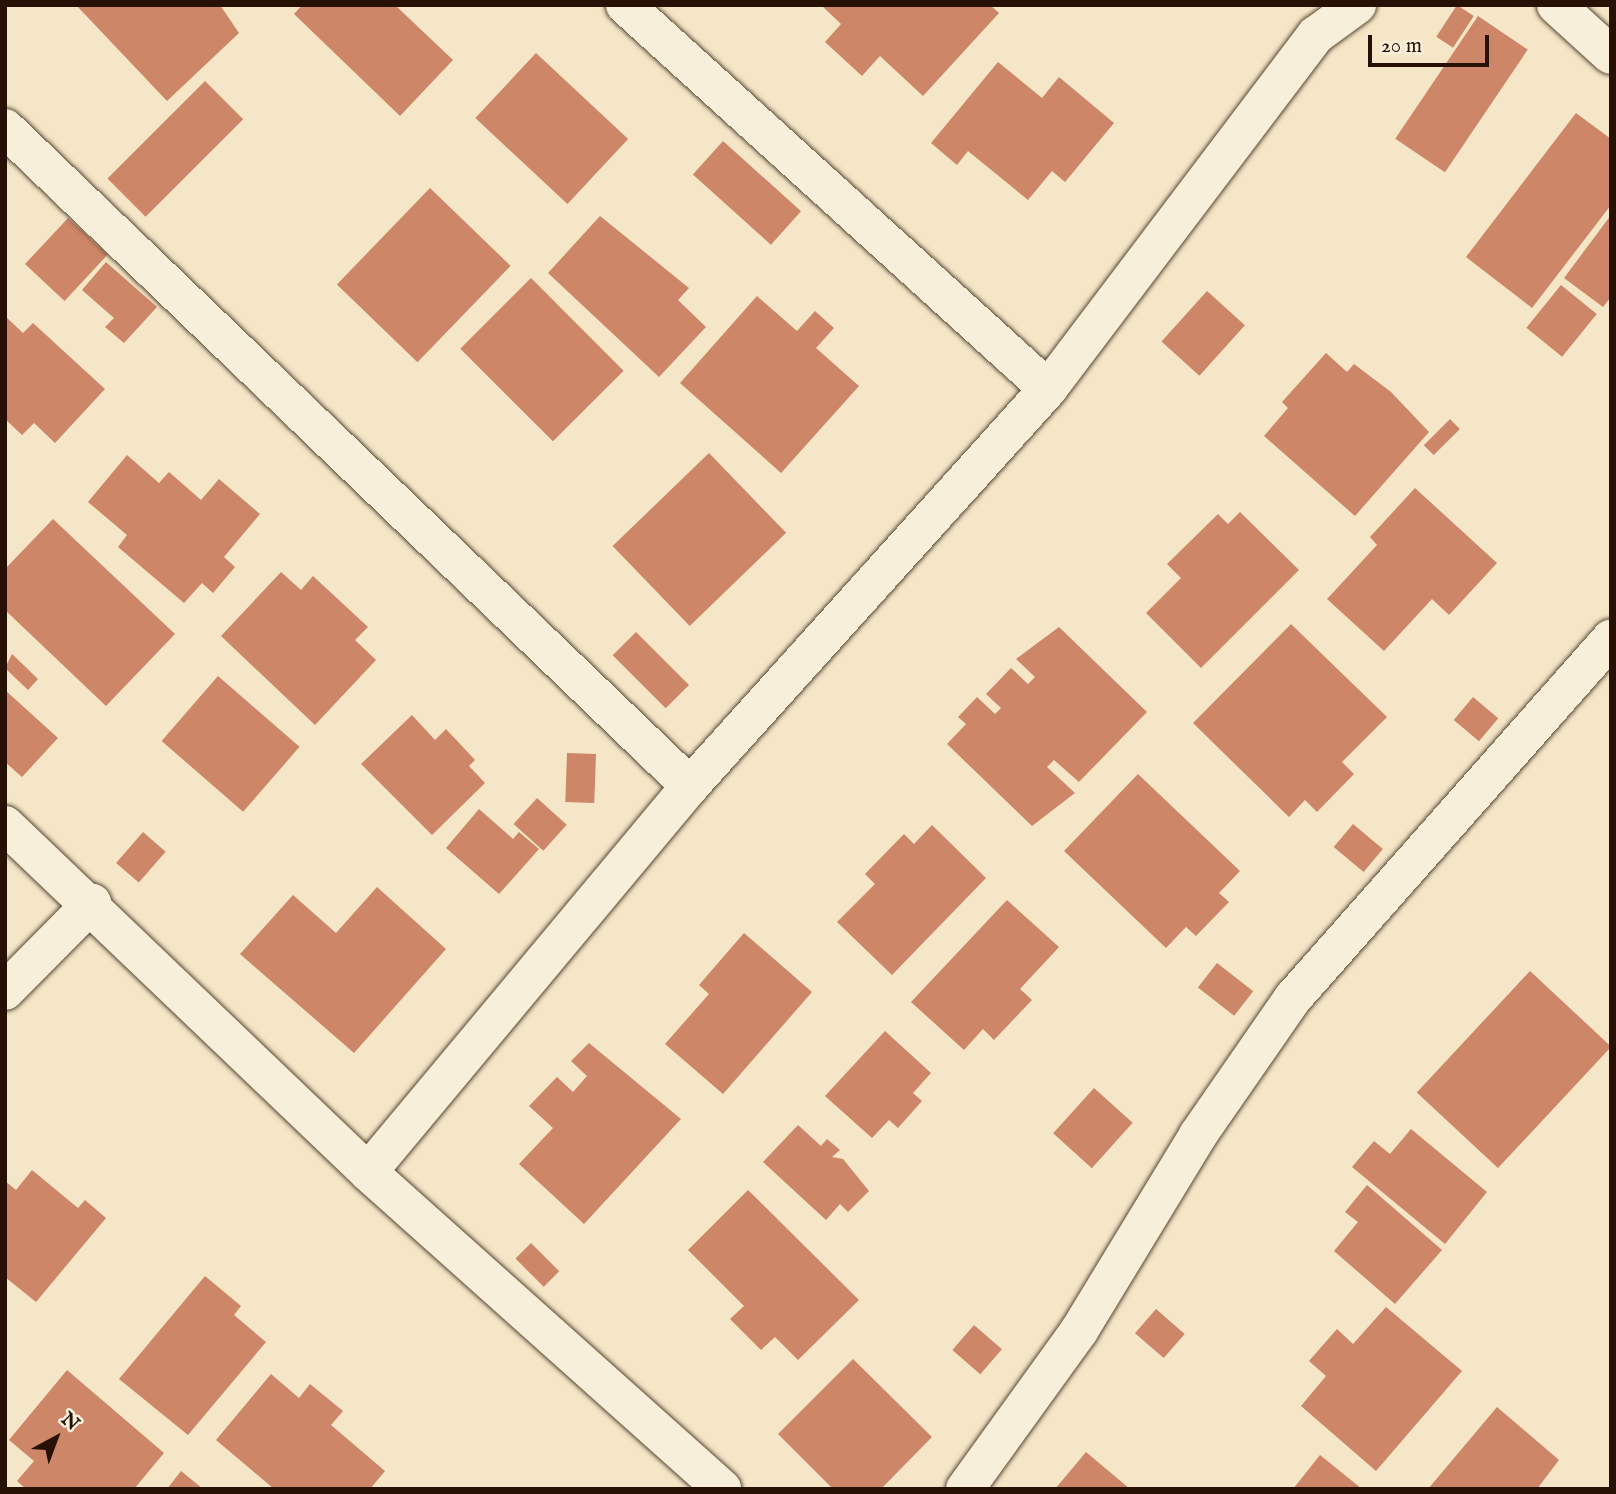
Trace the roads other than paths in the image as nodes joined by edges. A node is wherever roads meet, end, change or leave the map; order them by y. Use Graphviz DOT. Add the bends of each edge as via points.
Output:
graph roads {
  1 [pos="625,5"];
  2 [pos="1357,5"];
  3 [pos="1556,5"];
  4 [pos="1611,55"];
  5 [pos="5,128"];
  6 [pos="1048,389"];
  7 [pos="1611,639"];
  8 [pos="690,786"];
  9 [pos="5,825"];
  10 [pos="92,902"];
  11 [pos="5,991"];
  12 [pos="368,1172"];
  13 [pos="722,1489"];
  14 [pos="965,1489"];
  1 -- 6 [label="street"];
  2 -- 6 [label="street" via="1316,35"];
  3 -- 4 [label="street"];
  5 -- 8 [label="street"];
  6 -- 8 [label="street"];
  7 -- 14 [label="street" via="1293,998 1198,1135 1079,1331"];
  8 -- 12 [label="street"];
  9 -- 10 [label="street"];
  10 -- 11 [label="street"];
  10 -- 12 [label="street"];
  12 -- 13 [label="street"];
}
